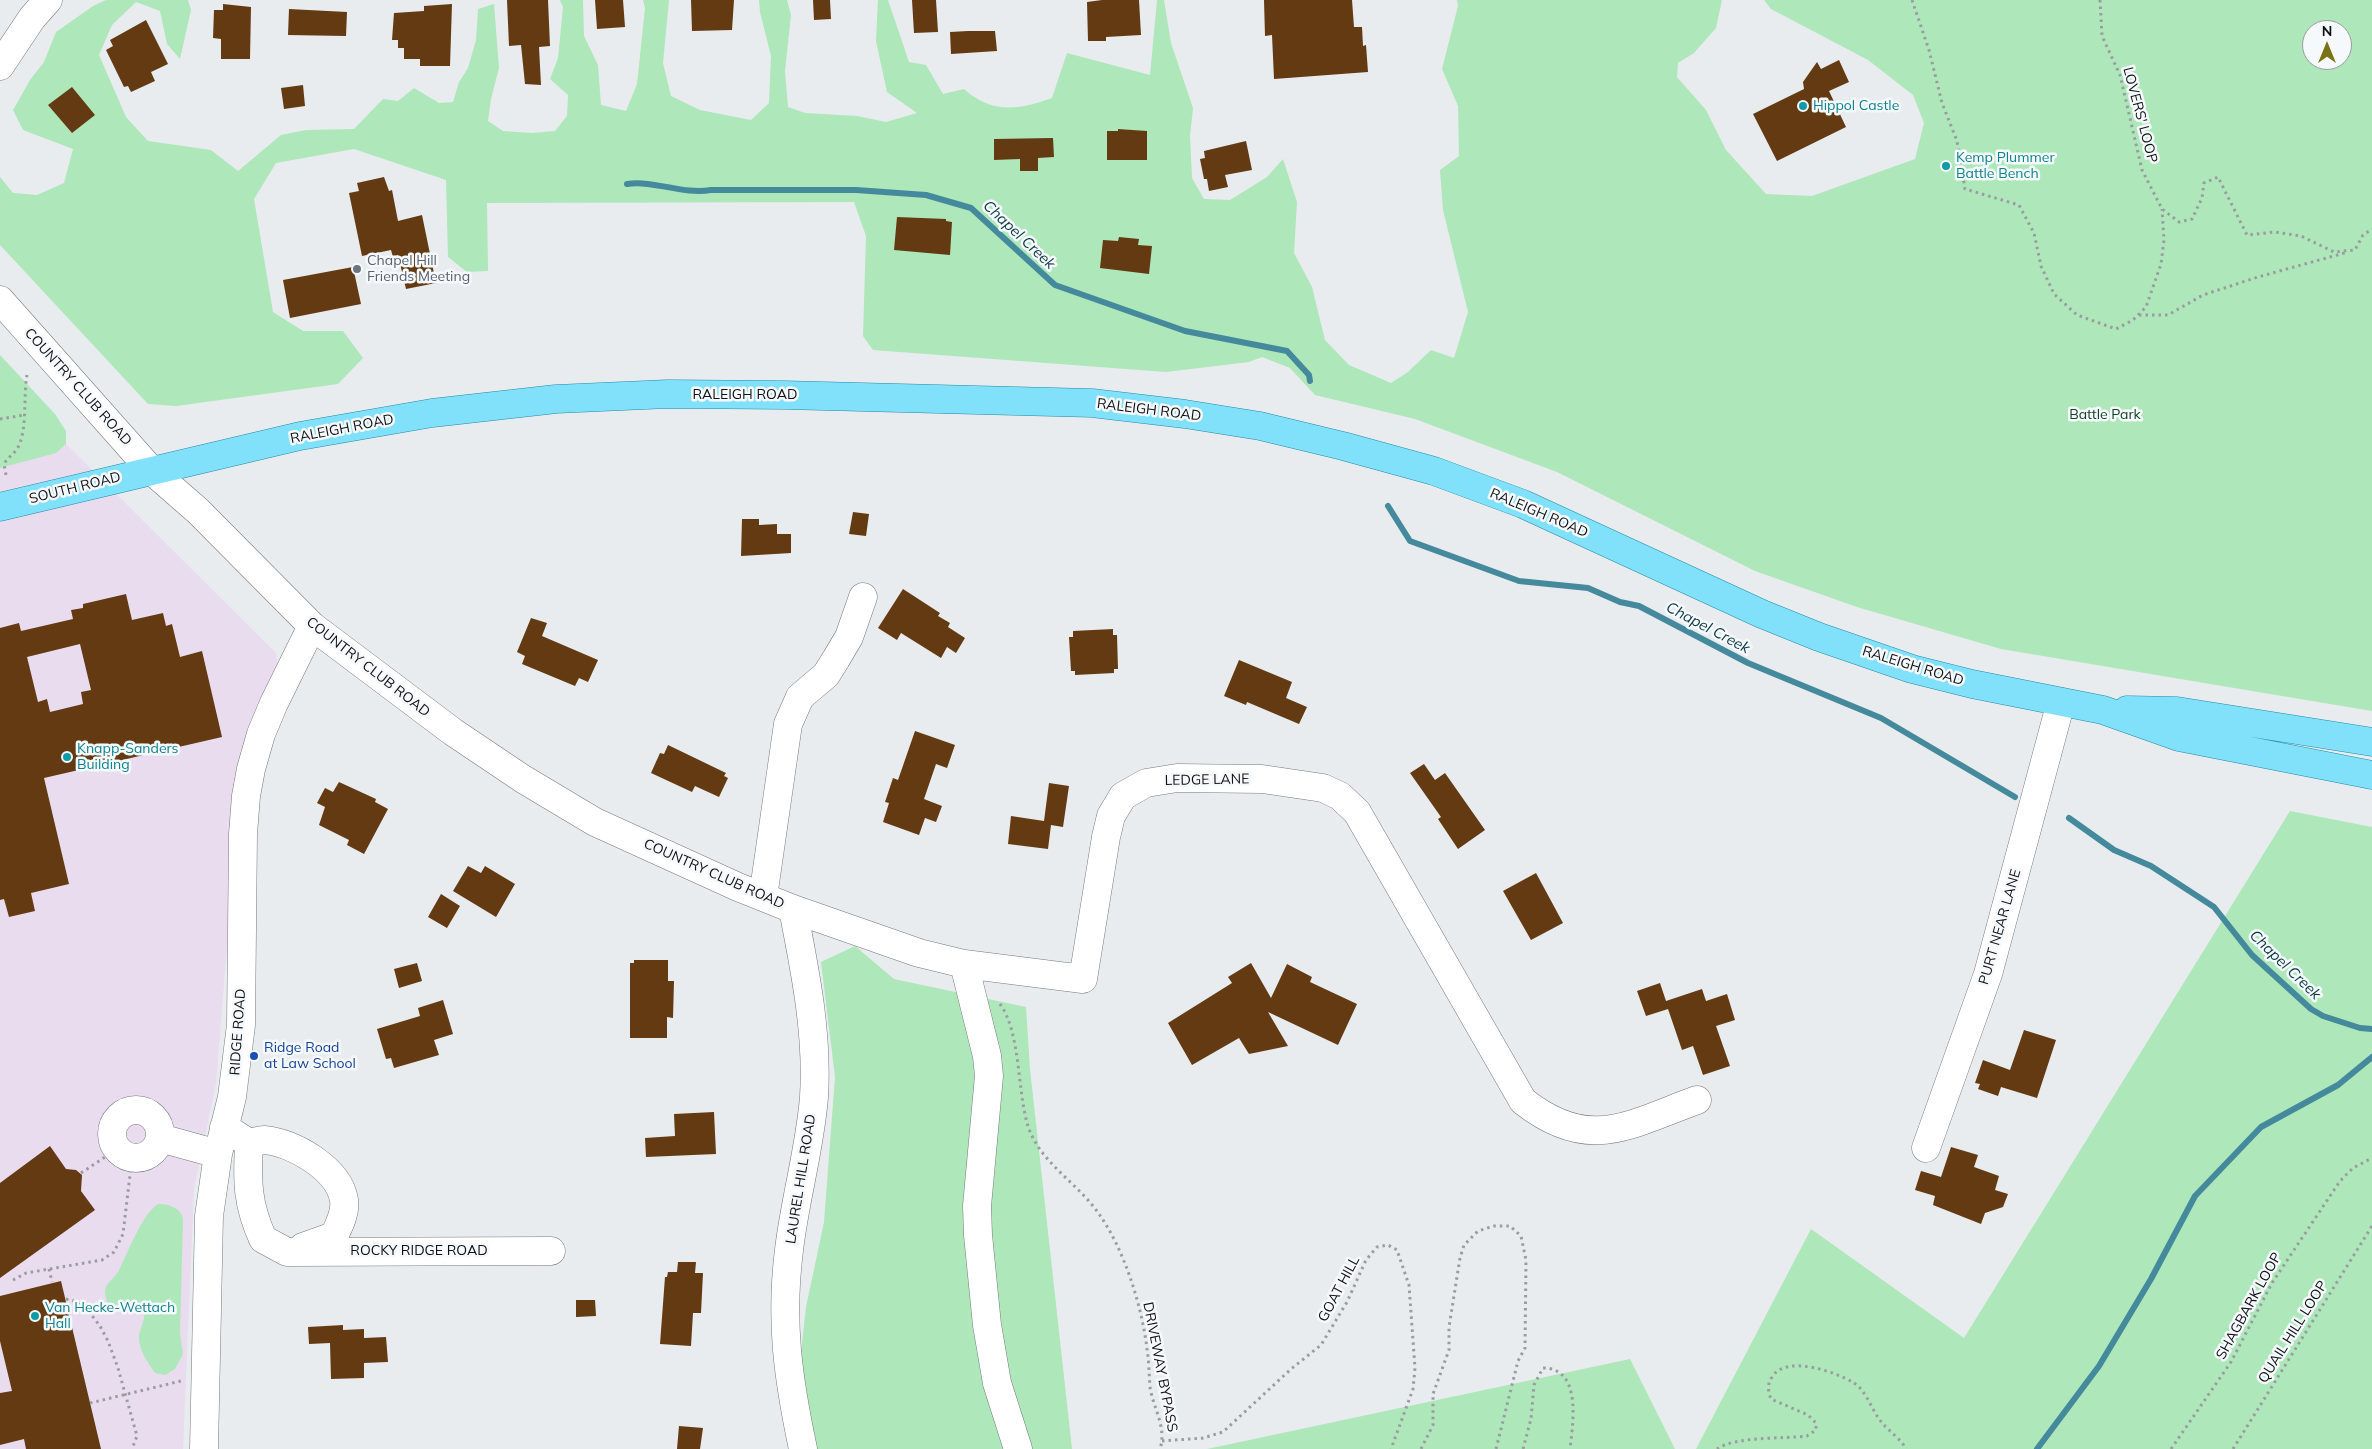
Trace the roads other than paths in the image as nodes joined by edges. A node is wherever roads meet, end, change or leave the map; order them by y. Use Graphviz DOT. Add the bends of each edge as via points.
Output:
graph roads {
  1 [pos="48,0"];
  2 [pos="0,66"];
  3 [pos="0,300"];
  4 [pos="151,470"];
  5 [pos="0,507"];
  6 [pos="863,597"];
  7 [pos="312,626"];
  8 [pos="2061,702"];
  9 [pos="2103,710"];
  10 [pos="2372,742"];
  11 [pos="2372,775"];
  12 [pos="762,897"];
  13 [pos="793,909"];
  14 [pos="964,964"];
  15 [pos="1697,1100"];
  16 [pos="224,1127"];
  17 [pos="160,1138"];
  18 [pos="249,1143"];
  19 [pos="1926,1148"];
  20 [pos="218,1154"];
  21 [pos="551,1251"];
  22 [pos="287,1252"];
  23 [pos="204,1449"];
  24 [pos="803,1449"];
  25 [pos="1018,1449"];
  1 -- 2 [label="street"];
  3 -- 4 [label="street, COUNTRY CLUB ROAD"];
  4 -- 5 [label="main road, SOUTH ROAD"];
  4 -- 7 [label="street, COUNTRY CLUB ROAD" via="198,511"];
  4 -- 8 [label="main road, RALEIGH ROAD" via="300,436 432,412 556,398 668,394 802,395 1092,403 1177,413 1260,426 1434,471 1523,504 1819,637 1912,668"];
  6 -- 12 [label="street" via="849,637 826,675 800,697 788,724"];
  7 -- 12 [label="street, COUNTRY CLUB ROAD" via="453,732 523,779 595,822"];
  7 -- 16 [label="street, RIDGE ROAD" via="261,734 246,796 241,1025 232,1097"];
  8 -- 9 [label="main road, RALEIGH ROAD"];
  8 -- 19 [label="street, PURT NEAR LANE" via="1988,974"];
  9 -- 10 [label="main road, RALEIGH ROAD" via="2177,711"];
  9 -- 11 [label="main road, RALEIGH ROAD" via="2179,737"];
  12 -- 13 [label="street, COUNTRY CLUB ROAD"];
  13 -- 14 [label="street, LEDGE LANE"];
  13 -- 24 [label="street, LAUREL HILL ROAD" via="814,1046 814,1096 789,1249 785,1301 786,1354"];
  14 -- 15 [label="street, LEDGE LANE" via="1083,979 1111,816 1123,796 1146,782 1177,778 1262,779 1323,788 1340,796 1357,812 1523,1101 1556,1122 1598,1132 1614,1130"];
  14 -- 25 [label="street" via="989,1076 977,1206 982,1282 997,1383"];
  16 -- 18 [label="street"];
  16 -- 20 [label="street, RIDGE ROAD"];
  17 -- 17 [label="street" via="158,1124 143,1110 122,1114 114,1124 112,1137 124,1153 145,1156"];
  17 -- 20 [label="street"];
  18 -- 22 [label="street, ROCKY RIDGE ROAD" via="247,1189 255,1222 263,1239"];
  18 -- 22 [label="street, ROCKY RIDGE ROAD" via="264,1140 280,1144 320,1163 336,1180 344,1200 334,1236"];
  20 -- 23 [label="street, RIDGE ROAD" via="209,1216"];
  21 -- 22 [label="street, ROCKY RIDGE ROAD"];
}
